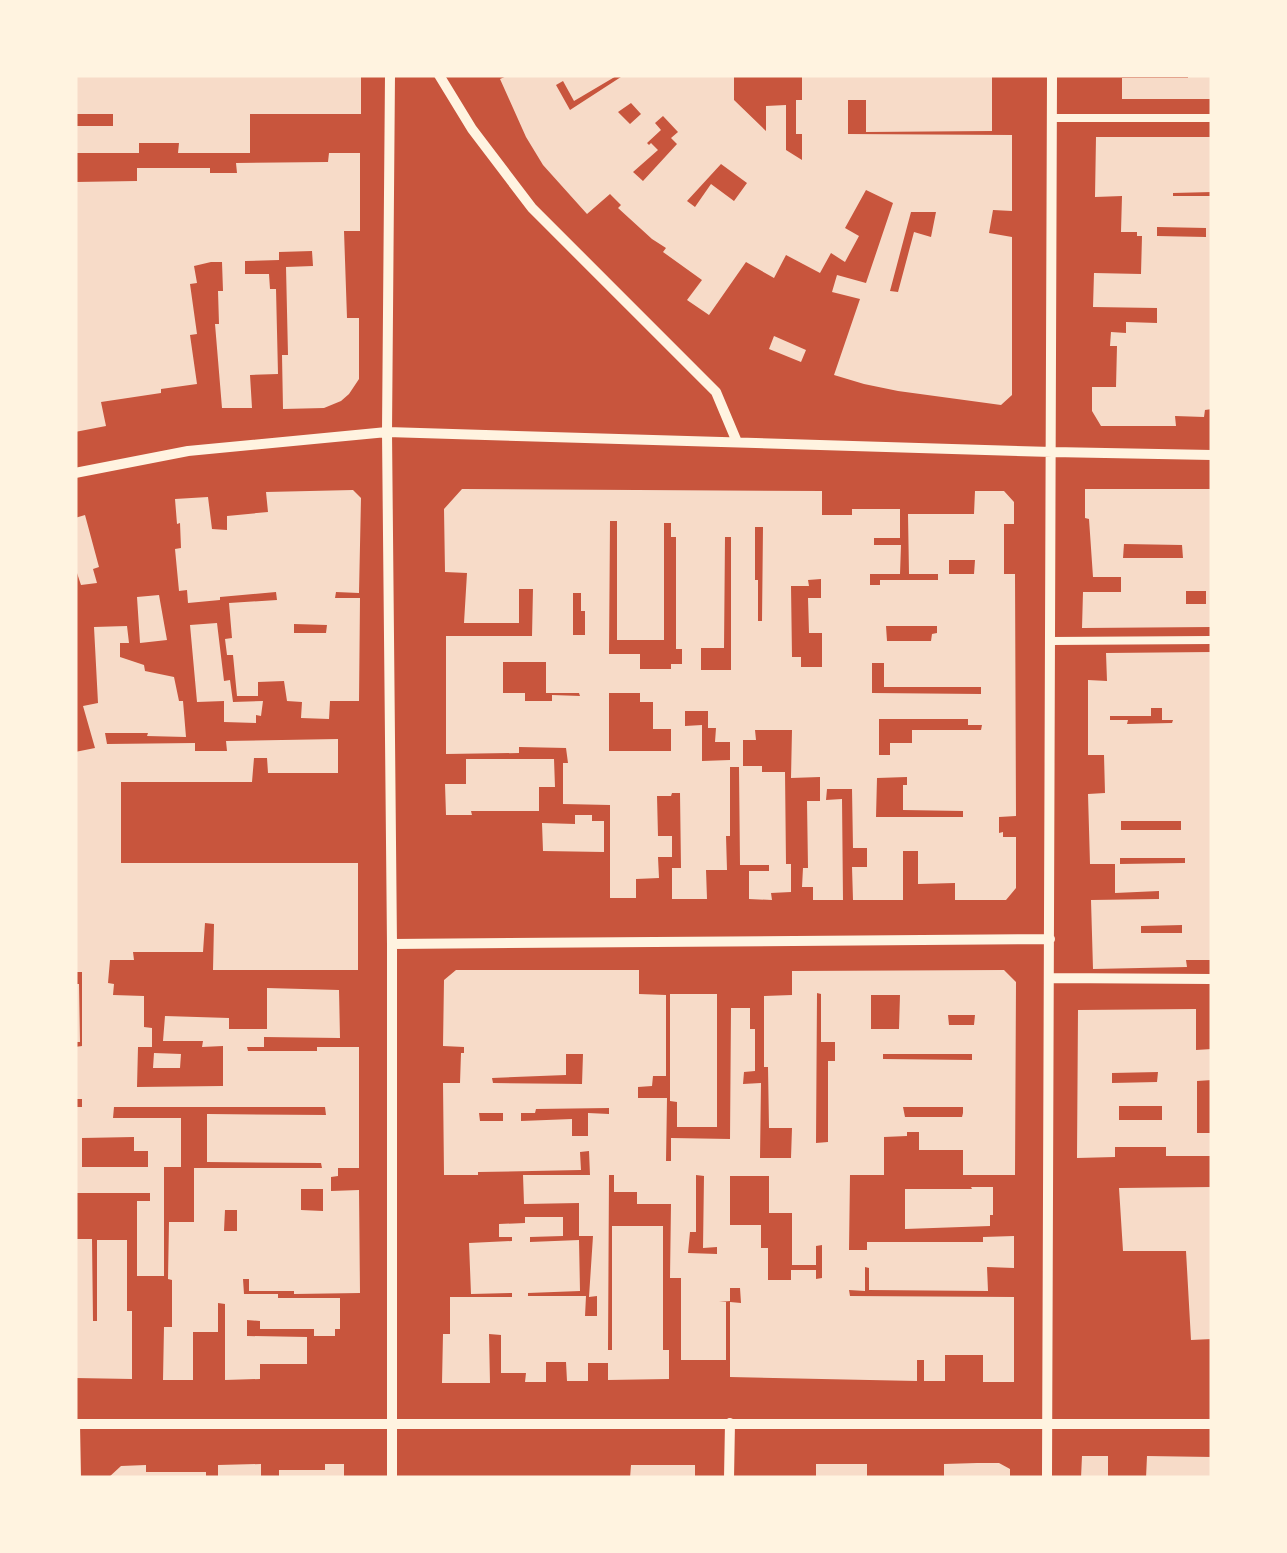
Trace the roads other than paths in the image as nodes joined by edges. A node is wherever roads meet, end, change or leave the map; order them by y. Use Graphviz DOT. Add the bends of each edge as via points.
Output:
graph roads {
  1 [pos="390,75"];
  2 [pos="439,75"];
  3 [pos="1052,75"];
  4 [pos="1053,118"];
  5 [pos="1212,118"];
  6 [pos="387,432"];
  7 [pos="737,442"];
  8 [pos="1052,452"];
  9 [pos="1212,454"];
  10 [pos="75,473"];
  11 [pos="1212,640"];
  12 [pos="1050,642"];
  13 [pos="1050,939"];
  14 [pos="392,944"];
  15 [pos="1050,978"];
  16 [pos="1212,979"];
  17 [pos="391,1423"];
  18 [pos="730,1423"];
  19 [pos="75,1424"];
  20 [pos="1047,1424"];
  21 [pos="1212,1424"];
  22 [pos="76,1478"];
  23 [pos="392,1478"];
  24 [pos="729,1478"];
  25 [pos="1047,1478"];
  1 -- 6 [label="street"];
  2 -- 7 [label="street" via="532,208 716,392"];
  3 -- 4 [label="street"];
  4 -- 5 [label="lane"];
  4 -- 8 [label="street"];
  6 -- 7 [label="street"];
  6 -- 10 [label="street" via="188,451"];
  6 -- 14 [label="street"];
  7 -- 8 [label="street"];
  8 -- 9 [label="street"];
  8 -- 12 [label="street"];
  11 -- 12 [label="lane"];
  12 -- 13 [label="street"];
  13 -- 14 [label="street"];
  13 -- 15 [label="street"];
  14 -- 17 [label="street"];
  15 -- 16 [label="street"];
  15 -- 20 [label="street"];
  17 -- 18 [label="street"];
  17 -- 19 [label="street"];
  17 -- 23 [label="street"];
  18 -- 20 [label="street"];
  18 -- 24 [label="street"];
  19 -- 22 [label="street"];
  20 -- 21 [label="street"];
  20 -- 25 [label="street"];
}
